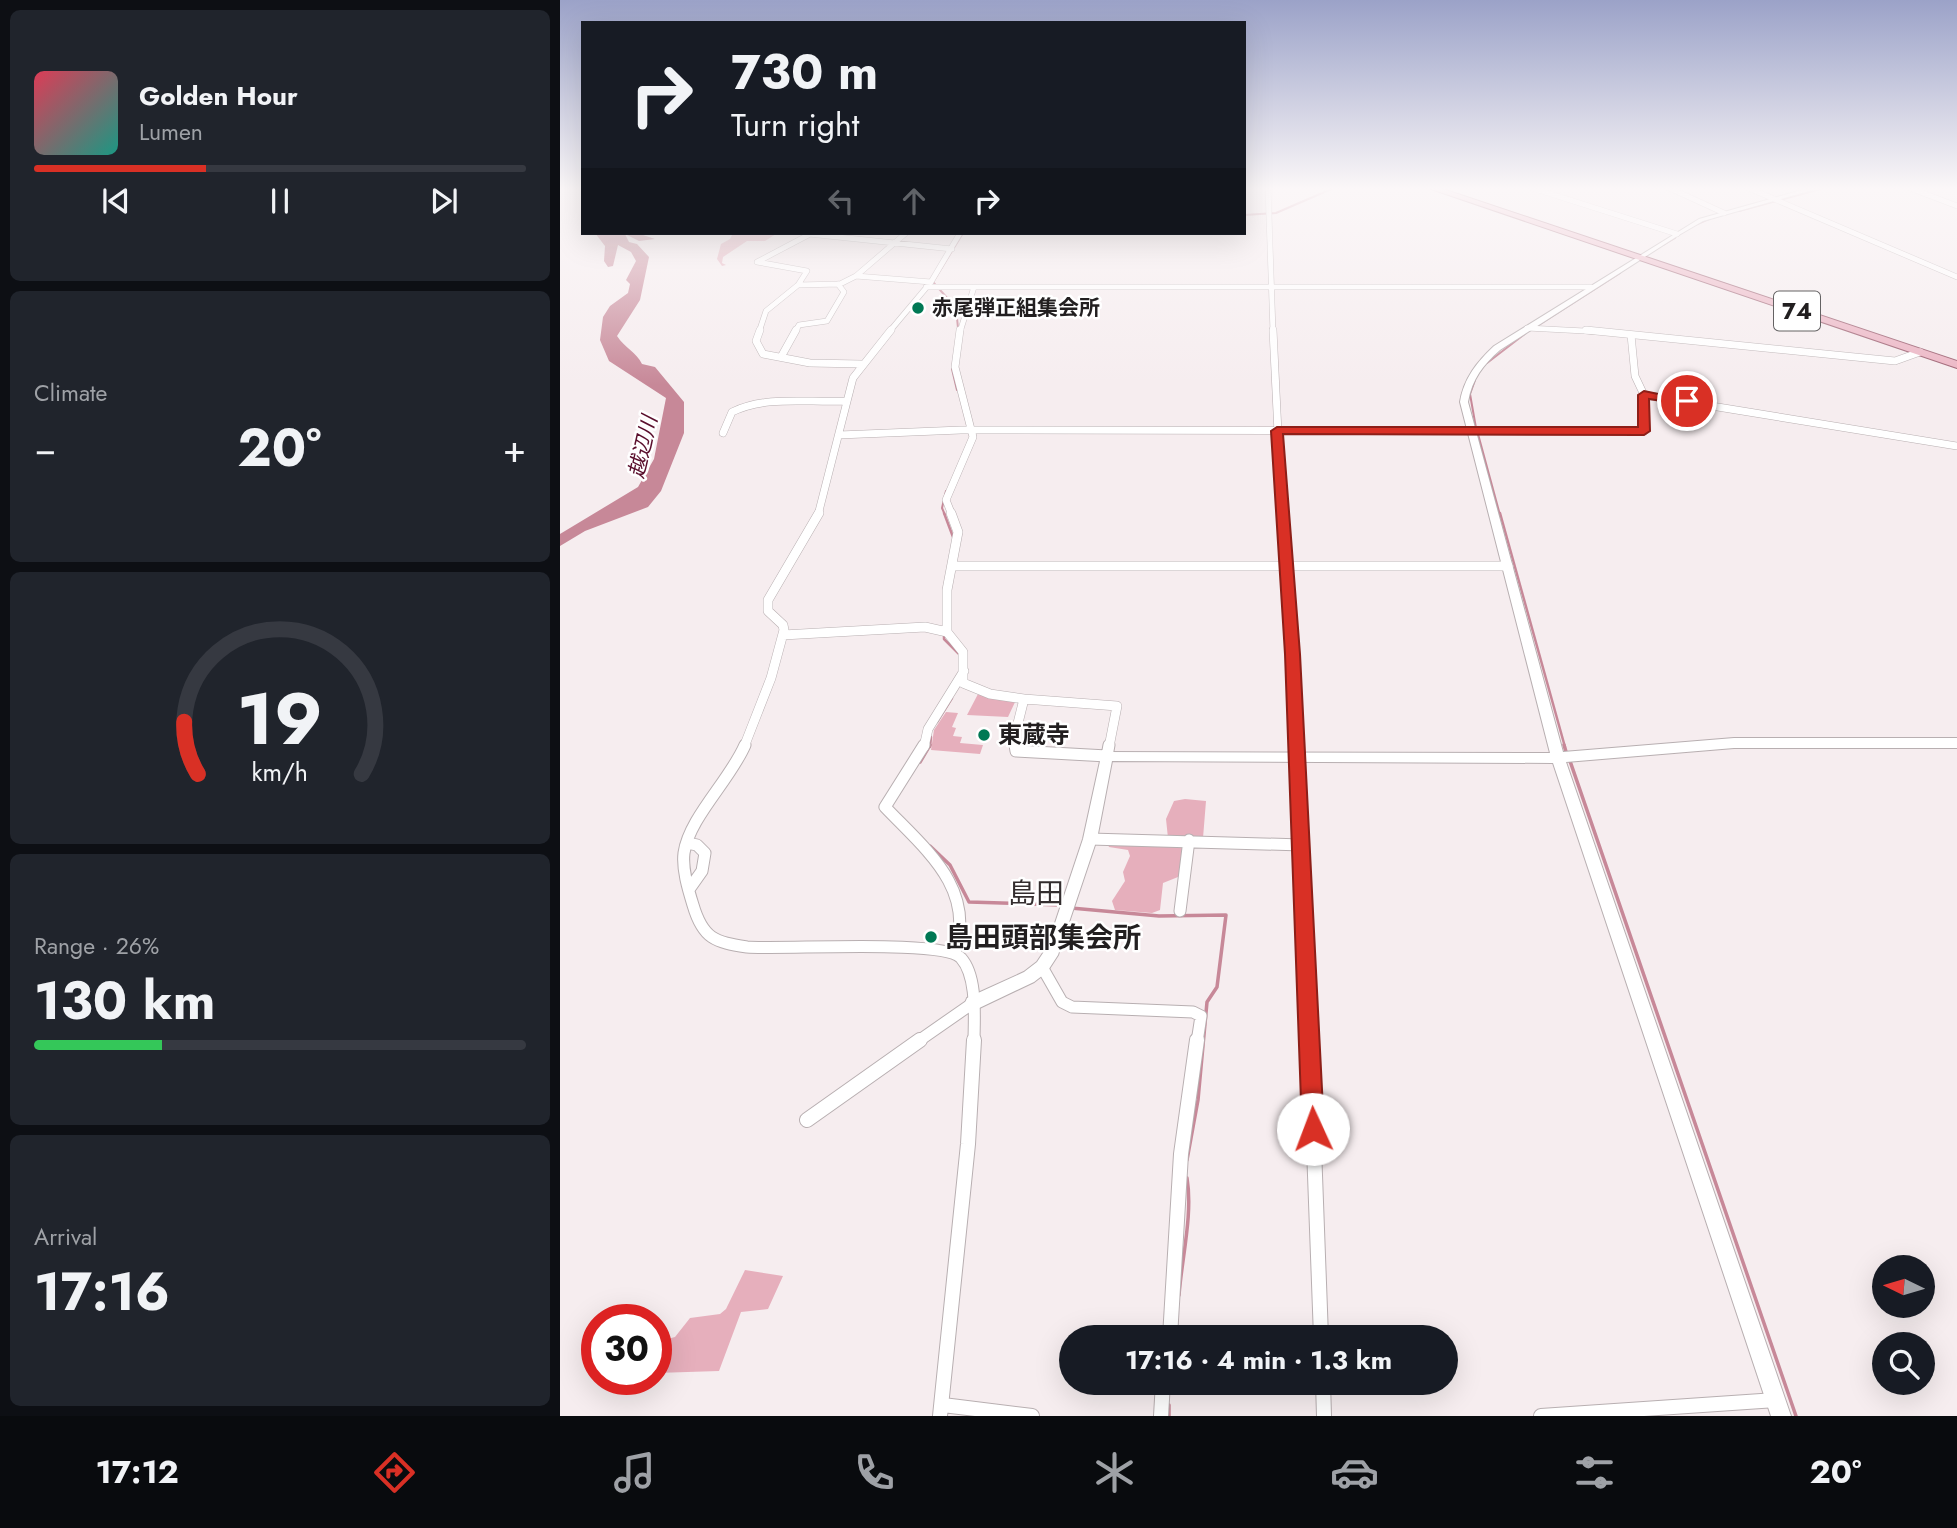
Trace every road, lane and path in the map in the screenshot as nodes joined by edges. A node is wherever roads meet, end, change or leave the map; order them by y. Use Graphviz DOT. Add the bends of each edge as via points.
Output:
graph roads {
  1 [pos="774,253"];
  2 [pos="883,253"];
  3 [pos="949,253"];
  4 [pos="1271,253"];
  5 [pos="1624,253"];
  6 [pos="1646,253"];
  7 [pos="1901,253"];
  8 [pos="1638,258"];
  9 [pos="856,276"];
  10 [pos="1957,277"];
  11 [pos="838,284"];
  12 [pos="928,284"];
  13 [pos="798,285"];
  14 [pos="1591,287"];
  15 [pos="974,288"];
  16 [pos="1272,288"];
  17 [pos="1527,328"];
  18 [pos="1631,335"];
  19 [pos="1920,352"];
  20 [pos="781,357"];
  21 [pos="861,364"];
  22 [pos="1957,365"];
  23 [pos="1644,395"];
  24 [pos="846,401"];
  25 [pos="970,430"];
  26 [pos="1475,430"];
  27 [pos="1277,431"];
  28 [pos="723,433"];
  29 [pos="839,435"];
  30 [pos="1957,446"];
  31 [pos="952,566"];
  32 [pos="1287,566"];
  33 [pos="1508,566"];
  34 [pos="947,632"];
  35 [pos="783,635"];
  36 [pos="964,671"];
  37 [pos="1024,698"];
  38 [pos="1957,743"];
  39 [pos="1107,756"];
  40 [pos="1296,758"];
  41 [pos="1558,758"];
  42 [pos="1090,839"];
  43 [pos="1189,840"];
  44 [pos="687,843"];
  45 [pos="1302,845"];
  46 [pos="690,888"];
  47 [pos="1181,911"];
  48 [pos="955,953"];
  49 [pos="1042,967"];
  50 [pos="973,1003"];
  51 [pos="807,1120"];
  52 [pos="1171,1325"];
  53 [pos="1321,1325"];
  54 [pos="1162,1395"];
  55 [pos="1323,1395"];
  56 [pos="1776,1400"];
  57 [pos="941,1410"];
  58 [pos="1032,1416"];
  59 [pos="1161,1416"];
  60 [pos="1324,1416"];
  61 [pos="1541,1416"];
  62 [pos="1781,1416"];
  1 -- 13 [label="street" via="757,262 807,271"];
  2 -- 9 [label="street"];
  3 -- 12 [label="street"];
  4 -- 16 [label="street"];
  5 -- 8 [label="main road, 74"];
  6 -- 8 [label="street"];
  7 -- 10 [label="street"];
  8 -- 14 [label="street"];
  8 -- 19 [label="main road, 74"];
  9 -- 11 [label="street"];
  9 -- 12 [label="street"];
  11 -- 13 [label="street"];
  11 -- 20 [label="street" via="844,292 827,321 799,326"];
  12 -- 15 [label="street"];
  12 -- 21 [label="street"];
  13 -- 20 [label="street" via="766,311 757,334 761,352"];
  14 -- 16 [label="street"];
  14 -- 17 [label="street"];
  15 -- 16 [label="street"];
  15 -- 25 [label="street" via="962,319 955,366"];
  16 -- 27 [label="street"];
  17 -- 18 [label="street"];
  17 -- 26 [label="street" via="1480,362 1471,377 1464,402"];
  18 -- 19 [label="street" via="1895,360"];
  18 -- 23 [label="street" via="1634,376 1642,383"];
  19 -- 22 [label="main road, 74"];
  20 -- 21 [label="street"];
  21 -- 24 [label="street"];
  23 -- 26 [label="street" via="1644,431"];
  23 -- 30 [label="street"];
  24 -- 28 [label="street" via="744,406 732,412"];
  24 -- 29 [label="street"];
  25 -- 27 [label="street"];
  25 -- 29 [label="street"];
  25 -- 31 [label="street" via="970,450 946,500 958,532"];
  26 -- 27 [label="street"];
  26 -- 33 [label="street"];
  27 -- 32 [label="street"];
  29 -- 35 [label="street" via="813,525 768,600 768,611 783,625"];
  31 -- 32 [label="street"];
  31 -- 34 [label="street"];
  32 -- 33 [label="street"];
  32 -- 40 [label="street"];
  33 -- 41 [label="street"];
  34 -- 35 [label="street" via="925,627"];
  34 -- 36 [label="street" via="962,649"];
  35 -- 44 [label="street" via="735,768"];
  36 -- 37 [label="street" via="969,689"];
  36 -- 48 [label="street" via="928,729 924,747 885,807 943,869 961,916"];
  37 -- 39 [label="street" via="1014,739 1016,751"];
  37 -- 39 [label="street" via="1118,706"];
  38 -- 41 [label="street" via="1734,743"];
  39 -- 40 [label="street"];
  39 -- 42 [label="street"];
  40 -- 41 [label="street"];
  40 -- 45 [label="street"];
  41 -- 56 [label="street"];
  42 -- 43 [label="street"];
  42 -- 49 [label="street" via="1059,934"];
  43 -- 45 [label="street"];
  43 -- 47 [label="street"];
  44 -- 46 [label="street" via="683,859"];
  44 -- 46 [label="street" via="698,845 705,853 702,871"];
  45 -- 53 [label="street"];
  46 -- 48 [label="street" via="707,935 732,945 791,950 887,945"];
  48 -- 50 [label="street" via="968,967"];
  49 -- 50 [label="street"];
  49 -- 52 [label="street" via="1062,1002 1072,1007 1201,1016 1181,1154"];
  50 -- 51 [label="street"];
  50 -- 57 [label="street" via="974,1090"];
  54 -- 59 [label="street"];
  55 -- 60 [label="street"];
  56 -- 61 [label="street"];
  56 -- 62 [label="street"];
  57 -- 58 [label="street"];
}
